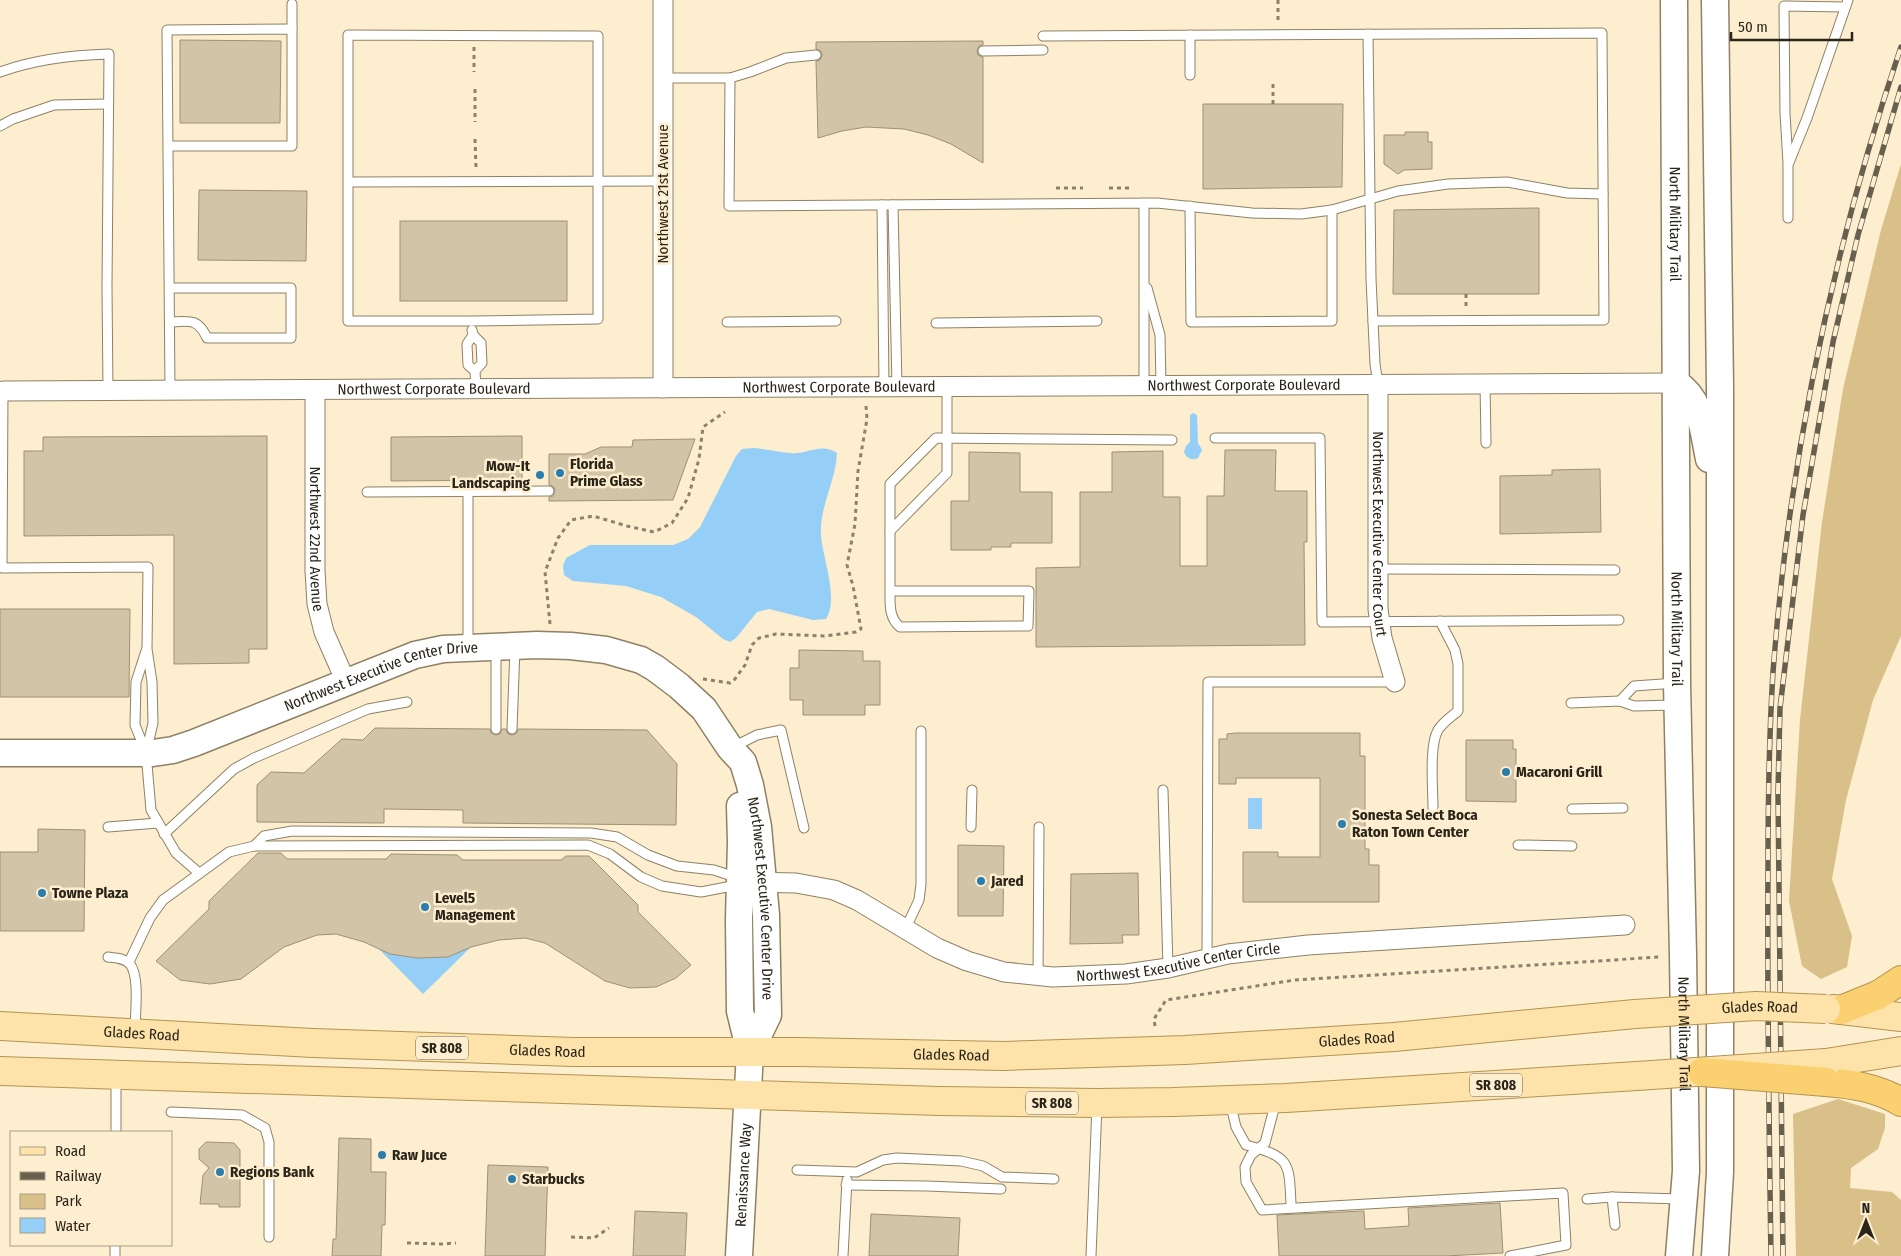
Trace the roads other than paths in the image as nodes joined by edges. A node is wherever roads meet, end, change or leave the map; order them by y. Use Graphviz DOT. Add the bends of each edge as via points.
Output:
graph roads {
  1 [pos="662,0"];
  2 [pos="1674,0"];
  3 [pos="1715,0"];
  4 [pos="292,4"];
  5 [pos="1847,4"];
  6 [pos="292,30"];
  7 [pos="1368,34"];
  8 [pos="1190,35"];
  9 [pos="1043,36"];
  10 [pos="1043,50"];
  11 [pos="983,51"];
  12 [pos="816,55"];
  13 [pos="0,72"];
  14 [pos="1190,75"];
  15 [pos="663,78"];
  16 [pos="730,78"];
  17 [pos="108,104"];
  18 [pos="0,126"];
  19 [pos="168,146"];
  20 [pos="1788,165"];
  21 [pos="597,180"];
  22 [pos="663,181"];
  23 [pos="348,182"];
  24 [pos="1603,194"];
  25 [pos="1370,200"];
  26 [pos="1144,203"];
  27 [pos="882,205"];
  28 [pos="893,205"];
  29 [pos="1190,206"];
  30 [pos="1332,210"];
  31 [pos="1788,218"];
  32 [pos="1144,280"];
  33 [pos="170,288"];
  34 [pos="836,321"];
  35 [pos="1096,321"];
  36 [pos="1373,321"];
  37 [pos="170,322"];
  38 [pos="472,322"];
  39 [pos="727,322"];
  40 [pos="936,323"];
  41 [pos="472,335"];
  42 [pos="476,380"];
  43 [pos="1676,383"];
  44 [pos="1378,384"];
  45 [pos="1486,384"];
  46 [pos="1152,386"];
  47 [pos="890,387"];
  48 [pos="947,387"];
  49 [pos="663,388"];
  50 [pos="315,390"];
  51 [pos="1,391"];
  52 [pos="108,391"];
  53 [pos="170,391"];
  54 [pos="948,438"];
  55 [pos="1215,438"];
  56 [pos="1172,440"];
  57 [pos="1486,443"];
  58 [pos="549,490"];
  59 [pos="468,491"];
  60 [pos="367,492"];
  61 [pos="1720,514"];
  62 [pos="890,531"];
  63 [pos="1,541"];
  64 [pos="1,568"];
  65 [pos="1378,569"];
  66 [pos="1615,570"];
  67 [pos="890,591"];
  68 [pos="1619,620"];
  69 [pos="1440,621"];
  70 [pos="1379,622"];
  71 [pos="506,646"];
  72 [pos="468,648"];
  73 [pos="147,649"];
  74 [pos="346,682"];
  75 [pos="1395,682"];
  76 [pos="1677,694"];
  77 [pos="407,702"];
  78 [pos="1571,702"];
  79 [pos="1620,702"];
  80 [pos="496,729"];
  81 [pos="512,729"];
  82 [pos="922,731"];
  83 [pos="730,748"];
  84 [pos="0,753"];
  85 [pos="146,753"];
  86 [pos="972,790"];
  87 [pos="1163,790"];
  88 [pos="1433,808"];
  89 [pos="1623,808"];
  90 [pos="1572,809"];
  91 [pos="158,823"];
  92 [pos="108,826"];
  93 [pos="971,827"];
  94 [pos="1039,827"];
  95 [pos="804,828"];
  96 [pos="164,834"];
  97 [pos="1518,844"];
  98 [pos="254,846"];
  99 [pos="1572,846"];
  100 [pos="199,873"];
  101 [pos="749,882"];
  102 [pos="1625,925"];
  103 [pos="905,930"];
  104 [pos="108,957"];
  105 [pos="1207,958"];
  106 [pos="128,962"];
  107 [pos="1168,968"];
  108 [pos="1038,977"];
  109 [pos="1901,980"];
  110 [pos="1833,1009"];
  111 [pos="1901,1017"];
  112 [pos="0,1026"];
  113 [pos="135,1032"];
  114 [pos="1901,1051"];
  115 [pos="750,1052"];
  116 [pos="0,1071"];
  117 [pos="1702,1072"];
  118 [pos="1826,1073"];
  119 [pos="116,1074"];
  120 [pos="748,1094"];
  121 [pos="1277,1098"];
  122 [pos="1229,1100"];
  123 [pos="1901,1102"];
  124 [pos="1097,1103"];
  125 [pos="171,1112"];
  126 [pos="116,1131"];
  127 [pos="1262,1146"];
  128 [pos="797,1170"];
  129 [pos="847,1172"];
  130 [pos="1054,1179"];
  131 [pos="846,1185"];
  132 [pos="1001,1189"];
  133 [pos="1612,1197"];
  134 [pos="1586,1199"];
  135 [pos="1684,1199"];
  136 [pos="1291,1204"];
  137 [pos="1615,1224"];
  138 [pos="269,1237"];
  139 [pos="739,1256"];
  140 [pos="843,1256"];
  141 [pos="1091,1256"];
  142 [pos="1510,1256"];
  143 [pos="1679,1256"];
  144 [pos="1715,1256"];
  1 -- 15 [label="street, Northwest 21st Avenue"];
  2 -- 43 [label="main road, North Military Trail"];
  3 -- 61 [label="main road"];
  4 -- 6 [label="lane"];
  5 -- 20 [label="lane"];
  5 -- 20 [label="lane" via="1784,6"];
  6 -- 19 [label="lane" via="168,30"];
  6 -- 19 [label="lane" via="292,146"];
  7 -- 8 [label="lane"];
  7 -- 24 [label="lane" via="1602,34"];
  7 -- 25 [label="lane"];
  8 -- 9 [label="lane"];
  8 -- 14 [label="lane"];
  10 -- 11 [label="lane"];
  12 -- 16 [label="lane" via="786,58"];
  13 -- 17 [label="lane" via="65,56 109,54"];
  15 -- 16 [label="lane"];
  15 -- 22 [label="street, Northwest 21st Avenue"];
  16 -- 27 [label="lane" via="728,206"];
  17 -- 18 [label="lane" via="54,105"];
  17 -- 52 [label="lane"];
  19 -- 33 [label="lane"];
  20 -- 31 [label="lane"];
  21 -- 22 [label="lane"];
  21 -- 23 [label="lane"];
  21 -- 23 [label="lane" via="598,36 348,35"];
  21 -- 38 [label="lane" via="598,319"];
  22 -- 49 [label="street, Northwest 21st Avenue"];
  23 -- 38 [label="lane" via="348,321"];
  24 -- 25 [label="lane" via="1567,193 1507,182 1480,182 1434,185"];
  24 -- 36 [label="lane" via="1604,320"];
  25 -- 30 [label="lane"];
  25 -- 36 [label="lane"];
  26 -- 28 [label="lane"];
  26 -- 29 [label="lane"];
  26 -- 32 [label="lane"];
  27 -- 28 [label="lane"];
  27 -- 47 [label="lane"];
  28 -- 47 [label="lane"];
  29 -- 30 [label="lane" via="1269,214"];
  29 -- 30 [label="lane" via="1191,322 1332,321"];
  32 -- 46 [label="lane"];
  32 -- 46 [label="lane" via="1160,335"];
  33 -- 37 [label="lane"];
  33 -- 37 [label="lane" via="291,288 292,338 207,338 198,324"];
  34 -- 39 [label="lane"];
  35 -- 40 [label="lane"];
  36 -- 44 [label="lane"];
  37 -- 53 [label="lane"];
  38 -- 41 [label="lane"];
  41 -- 42 [label="lane" via="466,344 468,365"];
  41 -- 42 [label="lane" via="481,343 482,363"];
  42 -- 49 [label="street, Northwest Corporate Boulevard"];
  42 -- 50 [label="street, Northwest Corporate Boulevard"];
  43 -- 45 [label="street, Northwest Corporate Boulevard"];
  43 -- 61 [label="main road" via="1684,387 1695,402 1701,419"];
  43 -- 76 [label="main road, North Military Trail"];
  44 -- 45 [label="street, Northwest Corporate Boulevard"];
  44 -- 46 [label="street, Northwest Corporate Boulevard"];
  44 -- 65 [label="street, Northwest Executive Center Court"];
  45 -- 57 [label="lane"];
  46 -- 48 [label="street, Northwest Corporate Boulevard"];
  47 -- 48 [label="street, Northwest Corporate Boulevard"];
  47 -- 49 [label="street, Northwest Corporate Boulevard"];
  48 -- 54 [label="lane"];
  50 -- 53 [label="street, Northwest Corporate Boulevard"];
  50 -- 74 [label="street, Northwest 22nd Avenue" via="317,604 324,632"];
  51 -- 52 [label="street, Northwest Corporate Boulevard"];
  51 -- 63 [label="lane"];
  52 -- 53 [label="street, Northwest Corporate Boulevard"];
  54 -- 56 [label="lane"];
  54 -- 62 [label="lane" via="947,473"];
  54 -- 62 [label="lane" via="936,438 890,484"];
  55 -- 70 [label="lane" via="1320,438 1322,622"];
  58 -- 59 [label="lane"];
  59 -- 60 [label="lane"];
  59 -- 72 [label="lane"];
  61 -- 144 [label="main road" via="1720,1172"];
  62 -- 67 [label="lane"];
  63 -- 64 [label="lane"];
  64 -- 73 [label="lane" via="148,567"];
  65 -- 66 [label="lane"];
  65 -- 70 [label="street, Northwest Executive Center Court"];
  67 -- 67 [label="lane" via="890,608 894,622 900,627 1028,626 1029,591"];
  68 -- 69 [label="lane"];
  69 -- 70 [label="lane"];
  69 -- 88 [label="lane" via="1458,664 1458,711 1437,732 1434,742"];
  70 -- 75 [label="street, Northwest Executive Center Court"];
  71 -- 72 [label="main road, Northwest Executive Center Drive"];
  71 -- 80 [label="lane"];
  71 -- 81 [label="lane"];
  71 -- 83 [label="main road, Northwest Executive Center Drive" via="587,647 641,660 668,676 694,700 714,722"];
  72 -- 74 [label="main road, Northwest Executive Center Drive" via="424,653"];
  73 -- 85 [label="lane" via="153,723"];
  73 -- 85 [label="lane" via="136,682 135,725"];
  74 -- 85 [label="main road, Northwest Executive Center Drive" via="194,743"];
  75 -- 105 [label="lane" via="1208,682"];
  76 -- 79 [label="lane" via="1634,706"];
  76 -- 79 [label="lane" via="1634,686"];
  76 -- 135 [label="main road, North Military Trail"];
  77 -- 96 [label="lane" via="368,709 254,758 234,769"];
  78 -- 79 [label="lane"];
  82 -- 103 [label="lane" via="921,884 919,900"];
  83 -- 95 [label="lane" via="757,735 781,730"];
  83 -- 101 [label="main road, Northwest Executive Center Drive" via="743,762 757,820"];
  84 -- 85 [label="main road, Northwest Executive Center Drive"];
  85 -- 91 [label="lane" via="152,810"];
  86 -- 93 [label="lane"];
  87 -- 107 [label="lane"];
  89 -- 90 [label="lane"];
  91 -- 92 [label="lane"];
  91 -- 96 [label="lane"];
  94 -- 108 [label="lane"];
  96 -- 100 [label="lane" via="176,853"];
  97 -- 99 [label="lane"];
  98 -- 100 [label="lane" via="229,852"];
  98 -- 101 [label="lane" via="588,845 610,854 641,877 662,886 701,892"];
  98 -- 101 [label="lane" via="264,836 292,831 590,833 617,837 648,855 677,866 714,870"];
  100 -- 106 [label="lane" via="157,908"];
  101 -- 103 [label="street, Northwest Executive Center Circle" via="820,886 845,894"];
  101 -- 115 [label="main road, Northwest Executive Center Drive" via="740,1012"];
  102 -- 105 [label="street, Northwest Executive Center Circle" via="1308,945"];
  103 -- 108 [label="street, Northwest Executive Center Circle" via="967,961 1004,972"];
  104 -- 106 [label="lane"];
  105 -- 107 [label="street, Northwest Executive Center Circle"];
  106 -- 113 [label="lane" via="136,983"];
  107 -- 108 [label="street, Northwest Executive Center Circle" via="1093,977"];
  109 -- 110 [label="highway" via="1878,995"];
  110 -- 111 [label="main road, Glades Road / SR 808"];
  110 -- 115 [label="main road, Glades Road / SR 808, bridge" via="1756,1006 1635,1014 1394,1038 1186,1050 1004,1056"];
  112 -- 113 [label="main road, Glades Road / SR 808"];
  113 -- 115 [label="main road, Glades Road / SR 808" via="313,1043 573,1052"];
  114 -- 118 [label="main road"];
  115 -- 120 [label="main road, Northwest Executive Center Drive"];
  116 -- 119 [label="main road, SR 808"];
  117 -- 118 [label="highway, bridge"];
  117 -- 121 [label="main road, SR 808, bridge"];
  118 -- 123 [label="highway"];
  119 -- 120 [label="main road, SR 808"];
  119 -- 126 [label="lane"];
  120 -- 124 [label="main road, SR 808"];
  120 -- 139 [label="main road, Renaissance Way"];
  121 -- 122 [label="main road, SR 808"];
  121 -- 127 [label="lane"];
  122 -- 124 [label="main road, SR 808"];
  122 -- 127 [label="lane" via="1236,1127 1246,1145"];
  124 -- 141 [label="lane"];
  125 -- 138 [label="lane" via="242,1115 265,1128 269,1142"];
  127 -- 136 [label="lane" via="1278,1155 1289,1171"];
  127 -- 142 [label="lane" via="1251,1154 1245,1167 1246,1182 1262,1210 1563,1193 1566,1246"];
  128 -- 129 [label="lane"];
  129 -- 130 [label="lane" via="857,1172 883,1160 897,1158 961,1161 983,1166 1002,1177"];
  129 -- 131 [label="lane"];
  131 -- 132 [label="lane"];
  131 -- 140 [label="lane"];
  133 -- 134 [label="lane"];
  133 -- 135 [label="lane"];
  133 -- 137 [label="lane"];
  135 -- 143 [label="main road, North Military Trail"];
}
